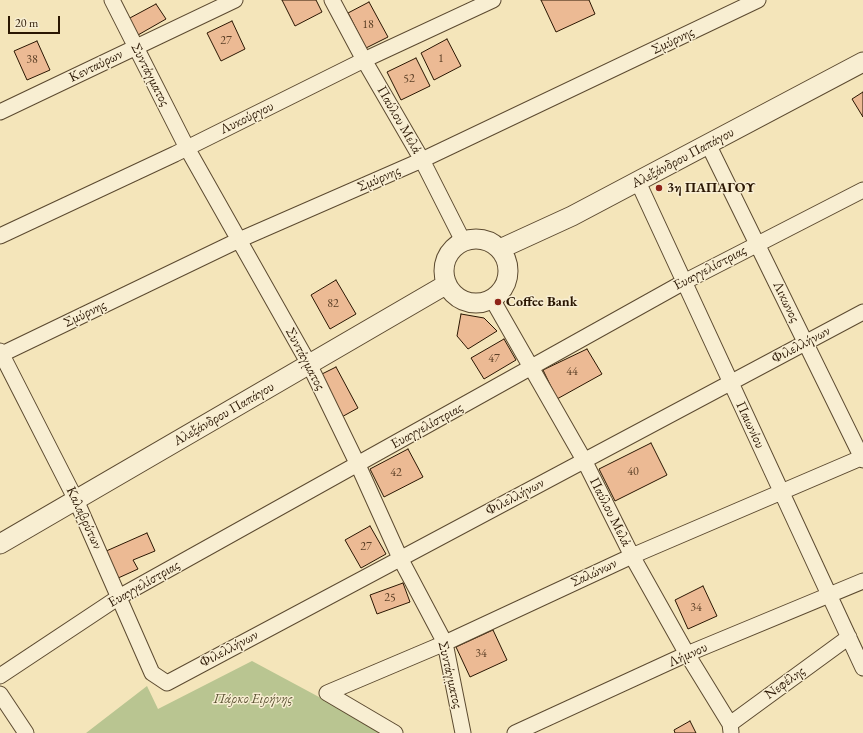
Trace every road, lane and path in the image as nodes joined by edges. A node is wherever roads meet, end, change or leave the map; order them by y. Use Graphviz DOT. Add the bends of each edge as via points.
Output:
graph roads {
  1 [pos="112,0"];
  2 [pos="235,0"];
  3 [pos="332,0"];
  4 [pos="493,0"];
  5 [pos="758,0"];
  6 [pos="136,47"];
  7 [pos="364,60"];
  8 [pos="863,63"];
  9 [pos="0,112"];
  10 [pos="708,144"];
  11 [pos="187,148"];
  12 [pos="422,160"];
  13 [pos="638,182"];
  14 [pos="863,190"];
  15 [pos="0,236"];
  16 [pos="239,240"];
  17 [pos="463,241"];
  18 [pos="757,243"];
  19 [pos="500,249"];
  20 [pos="684,282"];
  21 [pos="447,284"];
  22 [pos="492,299"];
  23 [pos="863,312"];
  24 [pos="805,342"];
  25 [pos="0,354"];
  26 [pos="309,364"];
  27 [pos="531,367"];
  28 [pos="730,382"];
  29 [pos="863,458"];
  30 [pos="584,460"];
  31 [pos="358,465"];
  32 [pos="781,491"];
  33 [pos="76,500"];
  34 [pos="0,544"];
  35 [pos="632,556"];
  36 [pos="400,558"];
  37 [pos="863,581"];
  38 [pos="829,594"];
  39 [pos="119,597"];
  40 [pos="849,638"];
  41 [pos="445,643"];
  42 [pos="687,654"];
  43 [pos="863,668"];
  44 [pos="0,676"];
  45 [pos="167,683"];
  46 [pos="0,694"];
  47 [pos="730,728"];
  48 [pos="26,733"];
  49 [pos="395,733"];
  50 [pos="463,733"];
  51 [pos="514,733"];
  1 -- 6 [label="street, Συντάγματος"];
  2 -- 6 [label="street, Κενταύρων"];
  3 -- 7 [label="street, Παύλου Μελά"];
  4 -- 7 [label="street, Λυκούργου"];
  5 -- 12 [label="street, Σμύρνης"];
  6 -- 9 [label="street, Κενταύρων"];
  6 -- 11 [label="street, Συντάγματος"];
  7 -- 11 [label="street, Λυκούργου"];
  7 -- 12 [label="street, Παύλου Μελά"];
  8 -- 10 [label="street, Αλεξάνδρου Παπάγου"];
  10 -- 13 [label="street, Αλεξάνδρου Παπάγου"];
  10 -- 18 [label="street, Λικωνος"];
  11 -- 15 [label="street, Λυκούργου"];
  11 -- 16 [label="street, Συντάγματος"];
  12 -- 16 [label="street, Σμύρνης"];
  12 -- 17 [label="street, Παύλου Μελά"];
  13 -- 19 [label="street, Αλεξάνδρου Παπάγου"];
  13 -- 20 [label="street, Παιωνίου"];
  14 -- 18 [label="street, Ευαγγελίστριας"];
  16 -- 25 [label="street, Σμύρνης"];
  16 -- 26 [label="street, Συντάγματος"];
  17 -- 19 [label="street" via="486,240"];
  17 -- 21 [label="street" via="448,257 445,270"];
  18 -- 20 [label="street, Ευαγγελίστριας"];
  18 -- 24 [label="street, Λικωνος"];
  19 -- 22 [label="street" via="507,262 508,276 503,290"];
  20 -- 27 [label="street, Ευαγγελίστριας"];
  20 -- 28 [label="street, Παιωνίου"];
  21 -- 22 [label="street" via="466,301 482,302"];
  21 -- 26 [label="street, Αλεξάνδρου Παπάγου"];
  22 -- 27 [label="street, Παύλου Μελά"];
  23 -- 24 [label="street, Φιλελλήνων"];
  24 -- 28 [label="street, Φιλελλήνων"];
  24 -- 29 [label="street, Λικωνος"];
  25 -- 33 [label="street, Καλαβρύτων"];
  26 -- 31 [label="street, Συντάγματος"];
  26 -- 33 [label="street, Αλεξάνδρου Παπάγου"];
  27 -- 30 [label="street, Παύλου Μελά"];
  27 -- 31 [label="street, Ευαγγελίστριας"];
  28 -- 30 [label="street, Φιλελλήνων"];
  28 -- 32 [label="street, Παιωνίου"];
  29 -- 32 [label="street, Σαλώνων"];
  30 -- 35 [label="street, Παύλου Μελά"];
  30 -- 36 [label="street, Φιλελλήνων"];
  31 -- 36 [label="street, Συντάγματος"];
  31 -- 39 [label="street, Ευαγγελίστριας"];
  32 -- 35 [label="street, Σαλώνων"];
  32 -- 38 [label="street, Παιωνίου"];
  33 -- 34 [label="street, Αλεξάνδρου Παπάγου"];
  33 -- 39 [label="street, Καλαβρύτων"];
  35 -- 41 [label="street, Σαλώνων"];
  35 -- 42 [label="street, Παύλου Μελά"];
  36 -- 41 [label="street, Συντάγματος"];
  36 -- 45 [label="street, Φιλελλήνων"];
  37 -- 38 [label="street, Λήμνου"];
  38 -- 40 [label="street, Παιωνίου"];
  38 -- 42 [label="street, Λήμνου"];
  39 -- 44 [label="street, Ευαγγελίστριας"];
  39 -- 45 [label="street, Καλαβρύτων" via="152,673"];
  40 -- 43 [label="street, Παιωνίου"];
  40 -- 47 [label="street, Νεφέλης"];
  41 -- 49 [label="street, Σαλώνων" via="327,694"];
  41 -- 50 [label="street, Συντάγματος"];
  42 -- 47 [label="street, Παύλου Μελά"];
  42 -- 51 [label="street, Λήμνου"];
  46 -- 48 [label="street"];
}
